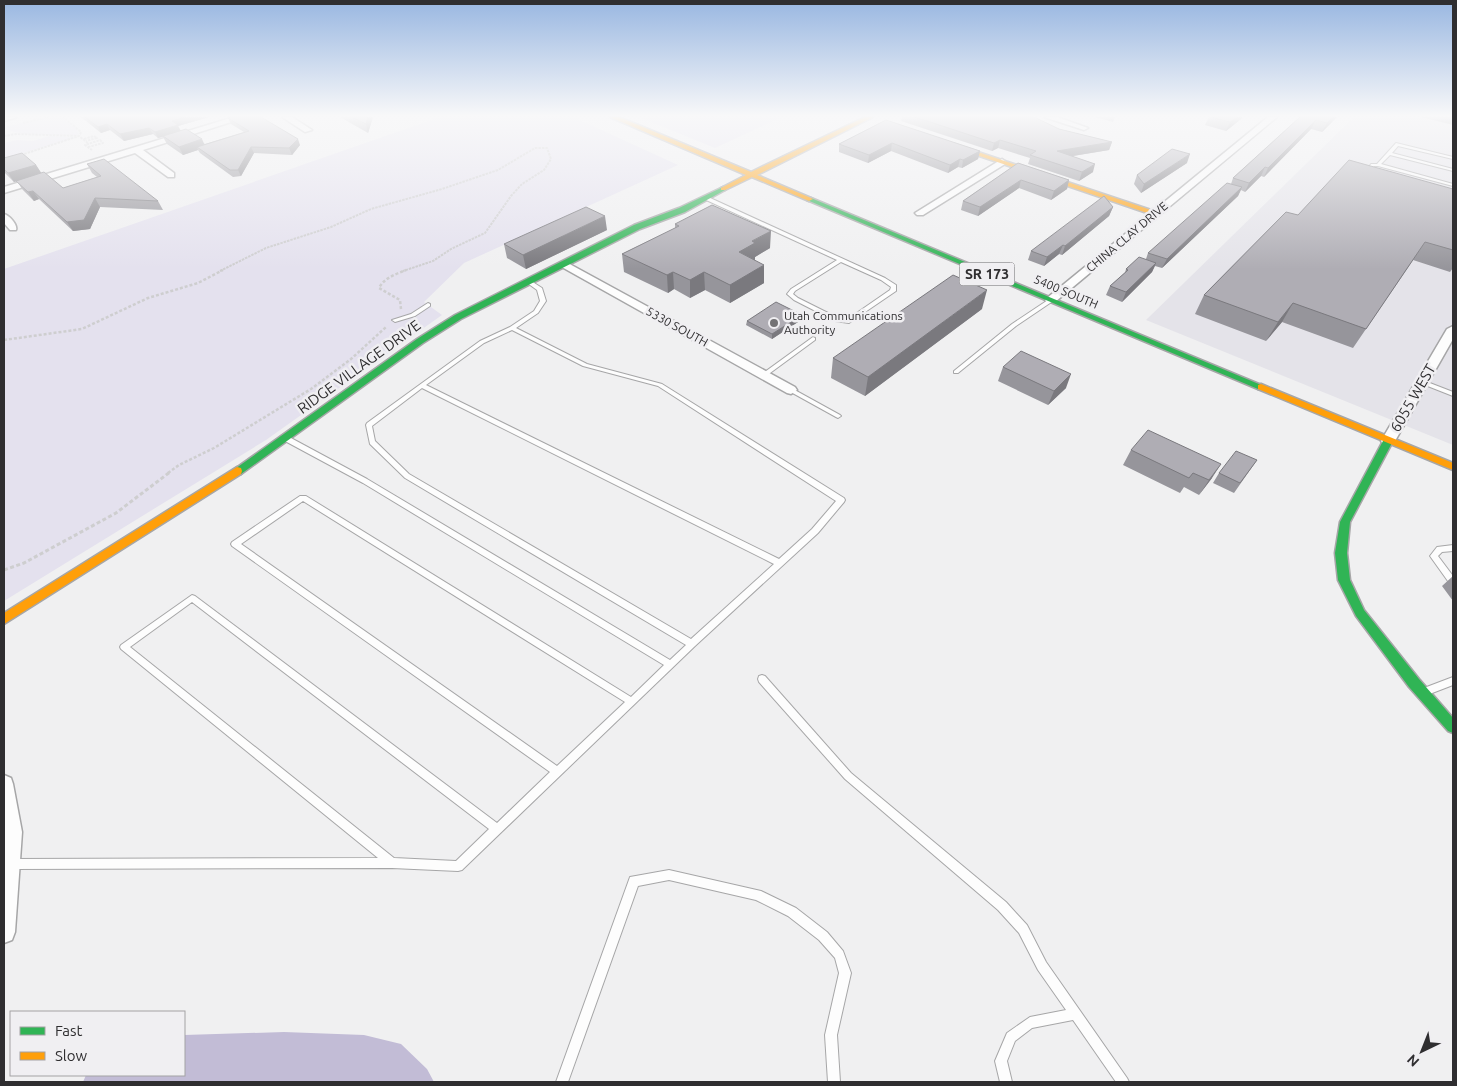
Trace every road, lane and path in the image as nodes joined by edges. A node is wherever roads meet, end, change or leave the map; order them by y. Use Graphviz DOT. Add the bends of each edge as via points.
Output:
graph roads {
  1 [pos="78,168"];
  2 [pos="160,168"];
  3 [pos="502,168"];
  4 [pos="544,168"];
  5 [pos="734,168"];
  6 [pos="767,168"];
  7 [pos="993,168"];
  8 [pos="1019,168"];
  9 [pos="1211,168"];
  10 [pos="1371,168"];
  11 [pos="1388,168"];
  12 [pos="751,175"];
  13 [pos="1370,175"];
  14 [pos="171,176"];
  15 [pos="1453,186"];
  16 [pos="4,190"];
  17 [pos="706,198"];
  18 [pos="1156,213"];
  19 [pos="920,214"];
  20 [pos="4,217"];
  21 [pos="13,228"];
  22 [pos="841,260"];
  23 [pos="564,264"];
  24 [pos="528,281"];
  25 [pos="1051,300"];
  26 [pos="428,305"];
  27 [pos="395,320"];
  28 [pos="512,328"];
  29 [pos="1452,333"];
  30 [pos="813,339"];
  31 [pos="4,340"];
  32 [pos="956,372"];
  33 [pos="764,375"];
  34 [pos="1422,382"];
  35 [pos="422,384"];
  36 [pos="791,390"];
  37 [pos="1453,394"];
  38 [pos="838,416"];
  39 [pos="287,439"];
  40 [pos="1388,441"];
  41 [pos="1453,468"];
  42 [pos="1453,548"];
  43 [pos="780,563"];
  44 [pos="4,570"];
  45 [pos="1453,582"];
  46 [pos="4,619"];
  47 [pos="692,644"];
  48 [pos="671,665"];
  49 [pos="762,679"];
  50 [pos="1453,681"];
  51 [pos="1422,692"];
  52 [pos="632,702"];
  53 [pos="1452,723"];
  54 [pos="557,772"];
  55 [pos="4,784"];
  56 [pos="497,829"];
  57 [pos="392,863"];
  58 [pos="9,864"];
  59 [pos="4,932"];
  60 [pos="1075,1014"];
  61 [pos="562,1082"];
  62 [pos="834,1082"];
  63 [pos="1006,1082"];
  64 [pos="1123,1082"];
  1 -- 16 [label="street"];
  2 -- 14 [label="street"];
  3 -- 31 [label="path" via="371,209 331,227 266,248 204,280 148,298 82,329"];
  4 -- 27 [label="path" via="516,190 485,233 433,261 395,274 381,284 379,288 400,300 402,307"];
  5 -- 12 [label="street, 5400 SOUTH / SR 173"];
  6 -- 12 [label="street, RIDGE VILLAGE DRIVE"];
  7 -- 19 [label="street"];
  8 -- 18 [label="street"];
  9 -- 18 [label="street, CHINA CLAY DRIVE"];
  10 -- 13 [label="lane" via="1367,173"];
  11 -- 15 [label="lane"];
  12 -- 17 [label="street, RIDGE VILLAGE DRIVE"];
  12 -- 25 [label="street, 5400 SOUTH / SR 173"];
  17 -- 22 [label="lane"];
  17 -- 23 [label="street, RIDGE VILLAGE DRIVE" via="637,227"];
  18 -- 25 [label="street, CHINA CLAY DRIVE"];
  20 -- 21 [label="street"];
  22 -- 22 [label="lane" via="891,283 893,291 849,321 837,320 791,296 793,290"];
  23 -- 24 [label="street, RIDGE VILLAGE DRIVE"];
  23 -- 33 [label="street, 5330 SOUTH"];
  24 -- 28 [label="lane" via="540,289 543,301 536,312"];
  24 -- 39 [label="street, RIDGE VILLAGE DRIVE" via="437,329"];
  25 -- 32 [label="lane"];
  25 -- 40 [label="street, 5400 SOUTH / SR 173"];
  26 -- 27 [label="lane" via="417,315"];
  27 -- 44 [label="path" via="351,360 294,400 180,465 116,513 24,563"];
  28 -- 35 [label="lane" via="482,342"];
  28 -- 43 [label="lane" via="585,365 660,385 841,500 815,531"];
  29 -- 34 [label="street, 6055 WEST"];
  30 -- 33 [label="lane"];
  33 -- 36 [label="street, 5330 SOUTH"];
  34 -- 37 [label="lane"];
  34 -- 40 [label="street, 6055 WEST"];
  35 -- 43 [label="lane"];
  35 -- 47 [label="lane" via="369,425 372,442 407,476"];
  36 -- 38 [label="lane"];
  39 -- 46 [label="street, RIDGE VILLAGE DRIVE"];
  39 -- 48 [label="lane" via="365,481"];
  40 -- 41 [label="street, 5400 SOUTH / SR 173"];
  40 -- 51 [label="street" via="1345,522 1341,554 1344,580 1360,613"];
  42 -- 45 [label="lane" via="1440,549 1434,556"];
  43 -- 47 [label="lane"];
  47 -- 48 [label="lane"];
  48 -- 52 [label="lane"];
  49 -- 60 [label="lane" via="848,776 1002,906 1023,928 1042,966"];
  50 -- 51 [label="lane"];
  51 -- 53 [label="street"];
  52 -- 54 [label="lane"];
  52 -- 54 [label="lane" via="303,498 235,544"];
  54 -- 56 [label="lane"];
  55 -- 58 [label="street" via="12,832"];
  56 -- 57 [label="lane" via="458,866"];
  56 -- 57 [label="lane" via="192,598 124,647"];
  57 -- 58 [label="lane"];
  58 -- 59 [label="street"];
  60 -- 63 [label="lane" via="1030,1023 1011,1037 1002,1061"];
  60 -- 64 [label="lane"];
  61 -- 62 [label="lane" via="634,881 669,875 757,895 792,912 823,936 839,955 845,973 831,1035"];
}
